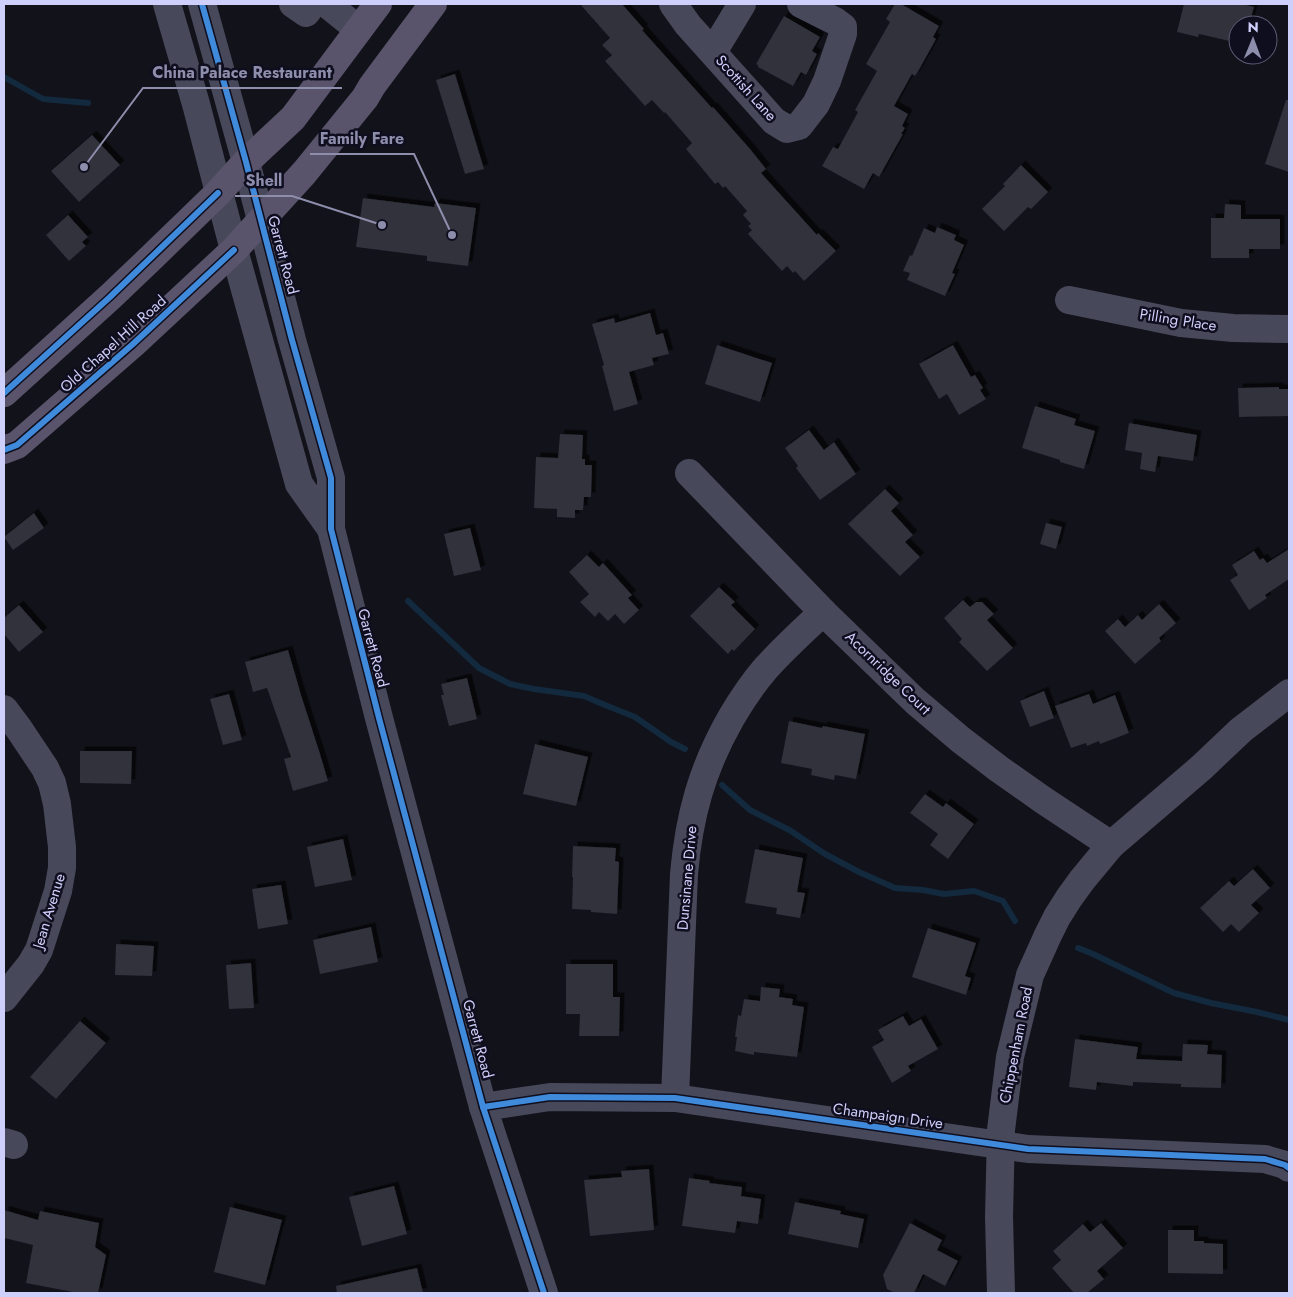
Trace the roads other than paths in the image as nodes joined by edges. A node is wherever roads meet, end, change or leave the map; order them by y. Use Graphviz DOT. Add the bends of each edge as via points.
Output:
graph roads {
  1 [pos="167,4"];
  2 [pos="202,4"];
  3 [pos="293,4"];
  4 [pos="313,4"];
  5 [pos="327,4"];
  6 [pos="378,4"];
  7 [pos="433,4"];
  8 [pos="673,4"];
  9 [pos="742,4"];
  10 [pos="801,4"];
  11 [pos="358,29"];
  12 [pos="713,52"];
  13 [pos="246,162"];
  14 [pos="218,193"];
  15 [pos="260,220"];
  16 [pos="234,250"];
  17 [pos="1069,300"];
  18 [pos="1289,328"];
  19 [pos="4,393"];
  20 [pos="4,450"];
  21 [pos="689,473"];
  22 [pos="331,529"];
  23 [pos="823,612"];
  24 [pos="1289,693"];
  25 [pos="4,709"];
  26 [pos="1111,844"];
  27 [pos="4,998"];
  28 [pos="675,1098"];
  29 [pos="483,1107"];
  30 [pos="1000,1145"];
  31 [pos="1289,1168"];
  32 [pos="544,1293"];
  33 [pos="1001,1293"];
  1 -- 14 [label="street, Garrett Road"];
  2 -- 13 [label="street, Garrett Road"];
  3 -- 4 [label="street" via="306,14"];
  5 -- 11 [label="street"];
  6 -- 11 [label="main road"];
  7 -- 15 [label="main road, Old Chapel Hill Road" via="365,98 304,173"];
  8 -- 12 [label="street, Scottish Lane"];
  9 -- 12 [label="street, Scottish Lane"];
  10 -- 12 [label="street, Scottish Lane" via="835,21 843,27 843,34 816,104 799,126 787,129 774,122"];
  11 -- 13 [label="main road" via="293,118"];
  13 -- 14 [label="main road"];
  13 -- 15 [label="street, Garrett Road"];
  14 -- 16 [label="street, Garrett Road"];
  14 -- 19 [label="main road"];
  15 -- 16 [label="main road, Old Chapel Hill Road"];
  15 -- 22 [label="street, Garrett Road" via="331,478"];
  16 -- 20 [label="main road, Old Chapel Hill Road" via="17,446"];
  16 -- 22 [label="street, Garrett Road" via="299,484"];
  17 -- 18 [label="street, Pilling Place" via="1181,323 1233,328"];
  21 -- 23 [label="street, Acornridge Court"];
  22 -- 29 [label="street, Garrett Road"];
  23 -- 26 [label="street, Acornridge Court" via="915,701 961,740 1042,800"];
  23 -- 28 [label="street, Dunsinane Drive" via="765,669 741,702 720,738 701,785 685,864"];
  24 -- 26 [label="street, Chippenham Road" via="1241,730"];
  25 -- 27 [label="street, Jean Avenue" via="52,783 62,847 58,892 39,950"];
  26 -- 30 [label="street, Chippenham Road" via="1057,917 1030,975 1010,1057"];
  28 -- 29 [label="street, Champaign Drive" via="550,1097"];
  28 -- 30 [label="street, Champaign Drive"];
  29 -- 32 [label="street, Garrett Road"];
  30 -- 31 [label="street, Champaign Drive" via="1028,1149 1265,1159"];
  30 -- 33 [label="street, Chippenham Road"];
}
